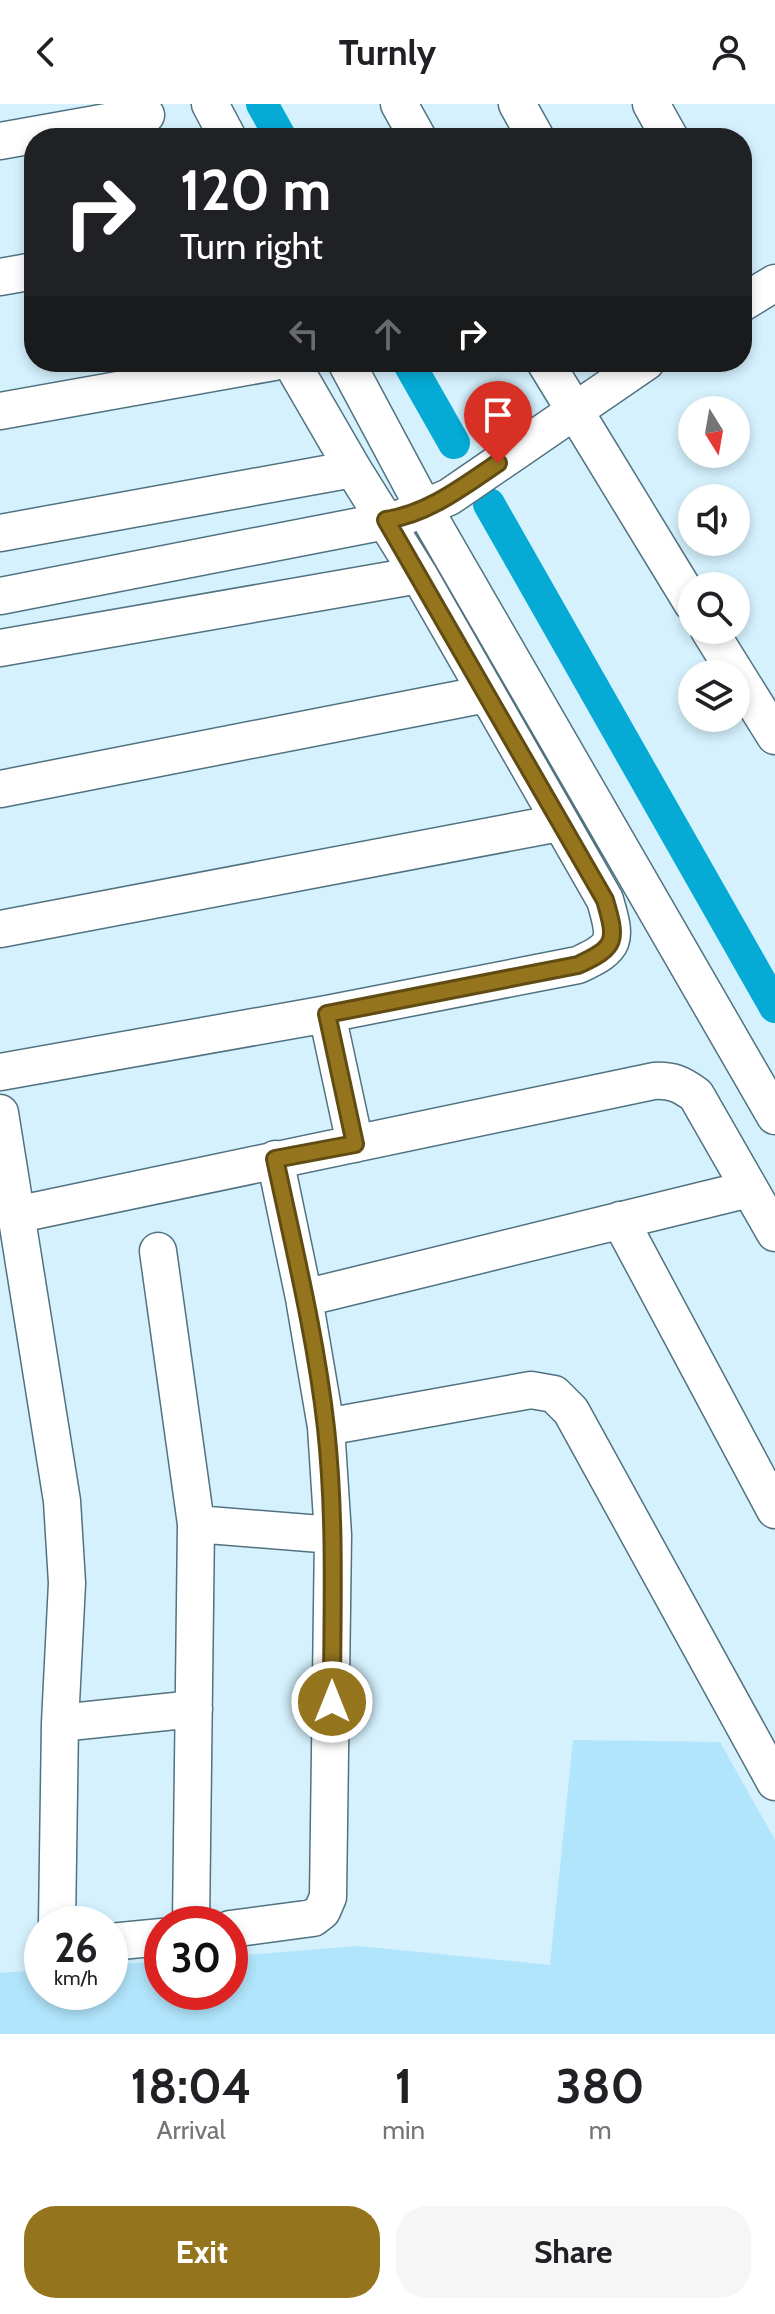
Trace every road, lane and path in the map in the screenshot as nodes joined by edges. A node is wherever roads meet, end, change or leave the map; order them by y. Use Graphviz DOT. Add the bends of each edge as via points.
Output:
graph roads {
  1 [pos="210,104"];
  2 [pos="399,104"];
  3 [pos="517,104"];
  4 [pos="651,104"];
  5 [pos="148,119"];
  6 [pos="87,128"];
  7 [pos="223,128"];
  8 [pos="412,128"];
  9 [pos="530,128"];
  10 [pos="664,128"];
  11 [pos="24,137"];
  12 [pos="0,141"];
  13 [pos="24,273"];
  14 [pos="0,277"];
  15 [pos="218,372"];
  16 [pos="297,372"];
  17 [pos="351,372"];
  18 [pos="551,372"];
  19 [pos="631,372"];
  20 [pos="0,411"];
  21 [pos="573,412"];
  22 [pos="353,469"];
  23 [pos="424,508"];
  24 [pos="386,520"];
  25 [pos="0,533"];
  26 [pos="419,575"];
  27 [pos="678,581"];
  28 [pos="0,596"];
  29 [pos="718,644"];
  30 [pos="0,648"];
  31 [pos="486,694"];
  32 [pos="775,736"];
  33 [pos="0,789"];
  34 [pos="559,823"];
  35 [pos="0,929"];
  36 [pos="327,1014"];
  37 [pos="0,1072"];
  38 [pos="0,1113"];
  39 [pos="775,1116"];
  40 [pos="355,1144"];
  41 [pos="275,1159"];
  42 [pos="749,1189"];
  43 [pos="15,1215"];
  44 [pos="620,1220"];
  45 [pos="775,1233"];
  46 [pos="158,1251"];
  47 [pos="304,1298"];
  48 [pos="326,1427"];
  49 [pos="775,1510"];
  50 [pos="196,1524"];
  51 [pos="333,1535"];
  52 [pos="194,1709"];
  53 [pos="759,1720"];
  54 [pos="60,1723"];
  55 [pos="775,1782"];
  56 [pos="57,1906"];
  57 [pos="191,1906"];
  58 [pos="248,1927"];
  1 -- 7 [label="street"];
  2 -- 8 [label="street"];
  3 -- 9 [label="street"];
  4 -- 10 [label="street"];
  5 -- 6 [label="street"];
  11 -- 12 [label="street"];
  13 -- 14 [label="street"];
  15 -- 20 [label="street"];
  16 -- 22 [label="street"];
  17 -- 23 [label="street"];
  18 -- 21 [label="street"];
  19 -- 21 [label="street"];
  21 -- 23 [label="street" via="449,497"];
  21 -- 27 [label="street"];
  22 -- 24 [label="street"];
  22 -- 25 [label="street"];
  23 -- 24 [label="street"];
  23 -- 39 [label="street"];
  24 -- 26 [label="street"];
  24 -- 28 [label="street"];
  26 -- 30 [label="street"];
  26 -- 31 [label="street"];
  29 -- 32 [label="street"];
  31 -- 33 [label="street"];
  31 -- 34 [label="street"];
  34 -- 35 [label="street"];
  34 -- 36 [label="street" via="605,900 613,927 604,953 578,965"];
  36 -- 37 [label="street"];
  36 -- 40 [label="street"];
  38 -- 43 [label="street"];
  40 -- 41 [label="street"];
  40 -- 42 [label="street" via="669,1080 696,1095"];
  41 -- 43 [label="street"];
  41 -- 47 [label="street"];
  42 -- 44 [label="street"];
  42 -- 45 [label="street"];
  43 -- 54 [label="street" via="66,1540"];
  44 -- 47 [label="street"];
  44 -- 49 [label="street"];
  46 -- 50 [label="street"];
  47 -- 48 [label="street"];
  48 -- 51 [label="street"];
  48 -- 53 [label="street" via="531,1390 554,1394 571,1411"];
  50 -- 51 [label="street"];
  50 -- 52 [label="street"];
  51 -- 58 [label="street" via="328,1897 313,1918"];
  52 -- 54 [label="street"];
  52 -- 57 [label="street"];
  53 -- 55 [label="street"];
  54 -- 56 [label="street"];
}
